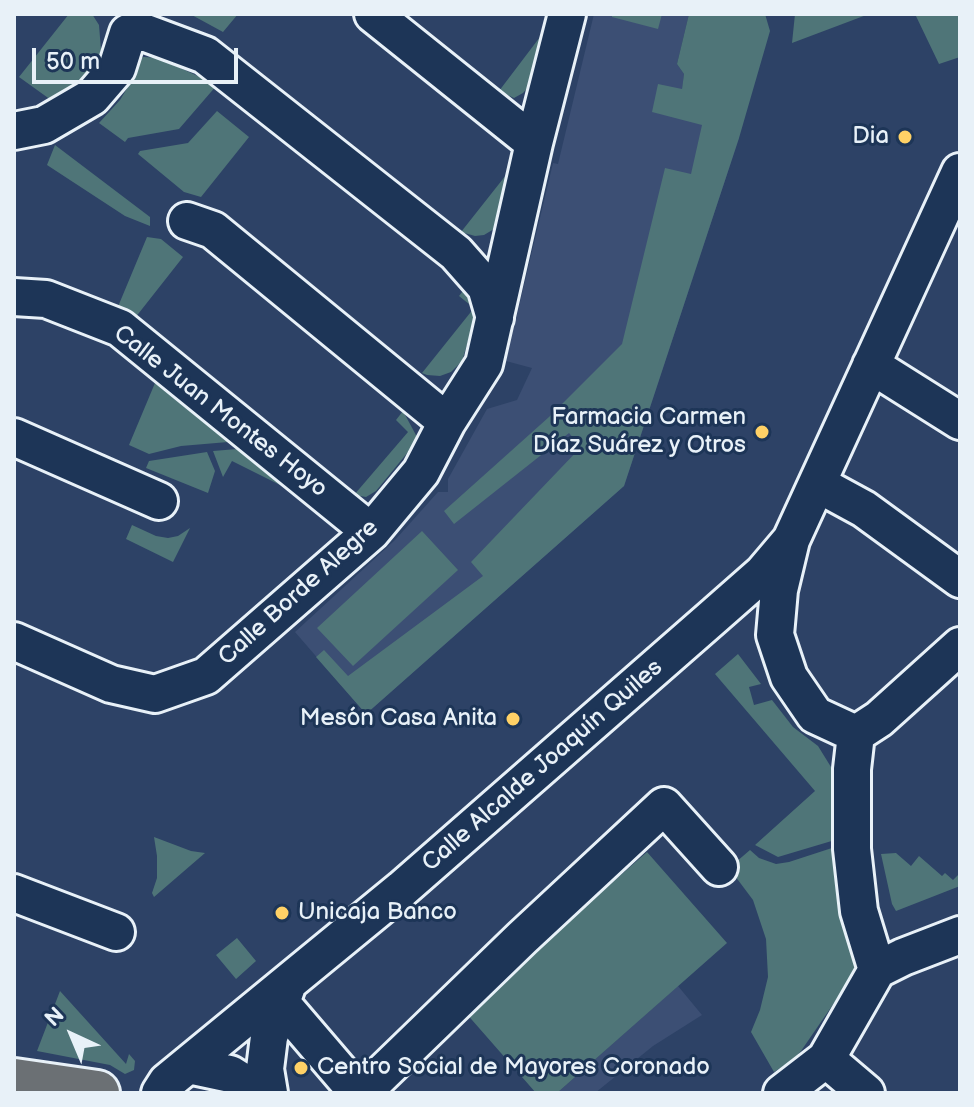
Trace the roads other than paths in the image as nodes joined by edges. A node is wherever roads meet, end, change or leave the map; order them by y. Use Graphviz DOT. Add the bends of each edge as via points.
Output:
graph roads {
  1 [pos="373,14"];
  2 [pos="567,14"];
  3 [pos="122,24"];
  4 [pos="14,131"];
  5 [pos="534,143"];
  6 [pos="960,172"];
  7 [pos="187,221"];
  8 [pos="513,238"];
  9 [pos="456,253"];
  10 [pos="14,297"];
  11 [pos="495,318"];
  12 [pos="871,365"];
  13 [pos="960,421"];
  14 [pos="447,422"];
  15 [pos="14,437"];
  16 [pos="818,484"];
  17 [pos="159,501"];
  18 [pos="371,532"];
  19 [pos="791,540"];
  20 [pos="960,579"];
  21 [pos="713,617"];
  22 [pos="775,635"];
  23 [pos="14,641"];
  24 [pos="960,646"];
  25 [pos="856,734"];
  26 [pos="719,867"];
  27 [pos="14,893"];
  28 [pos="116,932"];
  29 [pos="960,935"];
  30 [pos="877,970"];
  31 [pos="284,993"];
  32 [pos="826,1059"];
  33 [pos="188,1065"];
  34 [pos="14,1081"];
  35 [pos="97,1093"];
  36 [pos="160,1093"];
  37 [pos="260,1093"];
  38 [pos="269,1093"];
  39 [pos="360,1093"];
  40 [pos="782,1093"];
  41 [pos="866,1093"];
  1 -- 5 [label="street"];
  2 -- 5 [label="street, Calle Borde Alegre"];
  3 -- 4 [label="street" via="117,68 92,97 44,125"];
  3 -- 9 [label="street" via="205,55"];
  5 -- 8 [label="street, Calle Borde Alegre"];
  6 -- 12 [label="street, Calle Alcalde Joaquín Quiles"];
  7 -- 14 [label="street" via="213,230"];
  8 -- 9 [label="street" via="481,260"];
  8 -- 11 [label="street, Calle Borde Alegre"];
  9 -- 11 [label="street" via="486,287"];
  10 -- 18 [label="street, Calle Juan Montes Hoyo" via="46,299 120,328"];
  11 -- 14 [label="street, Calle Borde Alegre" via="484,364"];
  12 -- 13 [label="street"];
  12 -- 16 [label="street, Calle Alcalde Joaquín Quiles"];
  14 -- 18 [label="street, Calle Borde Alegre" via="421,472"];
  15 -- 17 [label="street"];
  16 -- 19 [label="street, Calle Alcalde Joaquín Quiles"];
  16 -- 20 [label="street" via="864,509"];
  18 -- 23 [label="street, Calle Borde Alegre" via="206,676 155,694 111,684"];
  19 -- 21 [label="street, Calle Alcalde Joaquín Quiles"];
  19 -- 22 [label="street, Calle Alcalde Joaquín Quiles"];
  21 -- 22 [label="street" via="737,618"];
  21 -- 31 [label="street, Calle Alcalde Joaquín Quiles"];
  22 -- 25 [label="street" via="789,677 815,715"];
  24 -- 25 [label="street"];
  25 -- 30 [label="street" via="852,849 859,911"];
  26 -- 39 [label="street" via="664,806"];
  27 -- 28 [label="street"];
  29 -- 30 [label="street"];
  30 -- 32 [label="street"];
  31 -- 33 [label="street, Calle Alcalde Joaquín Quiles"];
  31 -- 38 [label="street" via="269,1037"];
  31 -- 39 [label="street"];
  32 -- 40 [label="street"];
  32 -- 41 [label="street"];
  33 -- 36 [label="street, Calle Alcalde Joaquín Quiles"];
  33 -- 37 [label="street" via="230,1074"];
  34 -- 35 [label="main road"];
}
